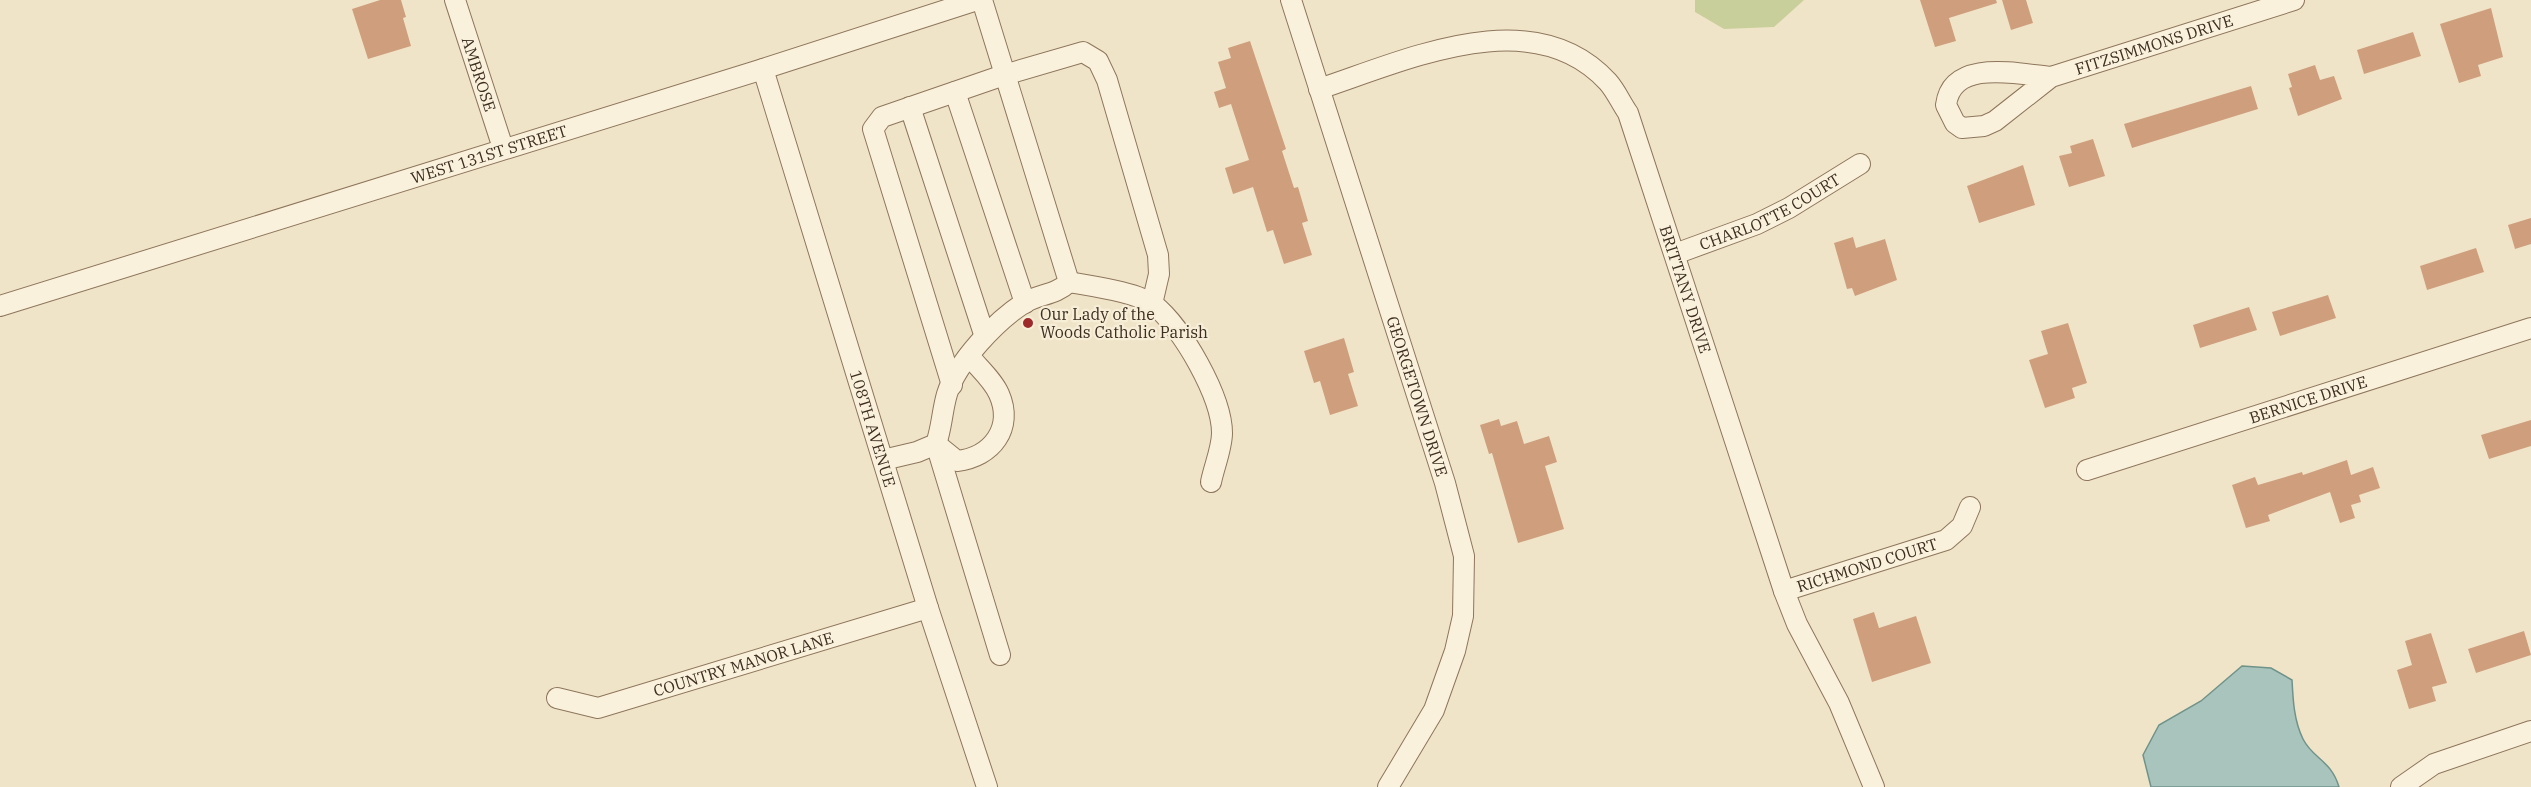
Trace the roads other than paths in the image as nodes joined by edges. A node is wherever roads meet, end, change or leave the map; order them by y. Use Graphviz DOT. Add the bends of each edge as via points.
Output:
graph roads {
  1 [pos="455,0"];
  2 [pos="977,0"];
  3 [pos="982,0"];
  4 [pos="1291,0"];
  5 [pos="2294,0"];
  6 [pos="763,69"];
  7 [pos="1004,75"];
  8 [pos="2051,77"];
  9 [pos="1319,89"];
  10 [pos="955,92"];
  11 [pos="910,107"];
  12 [pos="503,148"];
  13 [pos="1860,164"];
  14 [pos="1675,254"];
  15 [pos="1070,282"];
  16 [pos="1026,303"];
  17 [pos="1152,304"];
  18 [pos="0,306"];
  19 [pos="2531,328"];
  20 [pos="984,334"];
  21 [pos="969,356"];
  22 [pos="952,385"];
  23 [pos="936,444"];
  24 [pos="883,460"];
  25 [pos="2087,470"];
  26 [pos="1210,482"];
  27 [pos="1970,507"];
  28 [pos="1784,591"];
  29 [pos="928,608"];
  30 [pos="1000,655"];
  31 [pos="556,698"];
  32 [pos="2531,731"];
  33 [pos="987,787"];
  34 [pos="1388,787"];
  35 [pos="1874,787"];
  36 [pos="2402,787"];
  1 -- 12 [label="street, AMBROSE"];
  2 -- 6 [label="street, WEST 131ST STREET"];
  3 -- 7 [label="street"];
  4 -- 9 [label="street, GEORGETOWN DRIVE"];
  5 -- 8 [label="street, FITZSIMMONS DRIVE"];
  6 -- 12 [label="street, WEST 131ST STREET"];
  6 -- 24 [label="street, 108TH AVENUE"];
  7 -- 10 [label="street"];
  7 -- 15 [label="street"];
  7 -- 17 [label="street" via="1083,52 1098,61 1158,255 1159,274"];
  8 -- 8 [label="street, FITZSIMMONS DRIVE" via="1987,72 1974,75 1952,88 1946,105 1962,128 1984,126"];
  9 -- 14 [label="street, BRITTANY DRIVE" via="1468,39 1502,36 1556,46 1581,59 1608,82 1628,113"];
  9 -- 34 [label="street, GEORGETOWN DRIVE" via="1445,483 1464,556 1463,616 1446,682 1434,710"];
  10 -- 11 [label="street"];
  10 -- 16 [label="street"];
  11 -- 20 [label="street"];
  11 -- 22 [label="street" via="882,117 873,129"];
  12 -- 18 [label="street, WEST 131ST STREET"];
  13 -- 14 [label="street, CHARLOTTE COURT" via="1757,224"];
  14 -- 28 [label="street, BRITTANY DRIVE"];
  15 -- 16 [label="street" via="1060,291"];
  15 -- 17 [label="street"];
  16 -- 20 [label="street"];
  17 -- 26 [label="street" via="1176,328 1209,383 1222,432"];
  19 -- 25 [label="street, BERNICE DRIVE"];
  20 -- 21 [label="street"];
  21 -- 22 [label="street"];
  21 -- 23 [label="street" via="999,392 1005,426 993,446 970,459 957,461"];
  22 -- 23 [label="street"];
  23 -- 24 [label="street"];
  23 -- 30 [label="street"];
  24 -- 29 [label="street, 108TH AVENUE"];
  27 -- 28 [label="street, RICHMOND COURT" via="1962,526 1946,540"];
  28 -- 35 [label="street, BRITTANY DRIVE" via="1839,703"];
  29 -- 31 [label="street, COUNTRY MANOR LANE" via="598,708"];
  29 -- 33 [label="street, 108TH AVENUE"];
  32 -- 36 [label="street" via="2434,764"];
}
